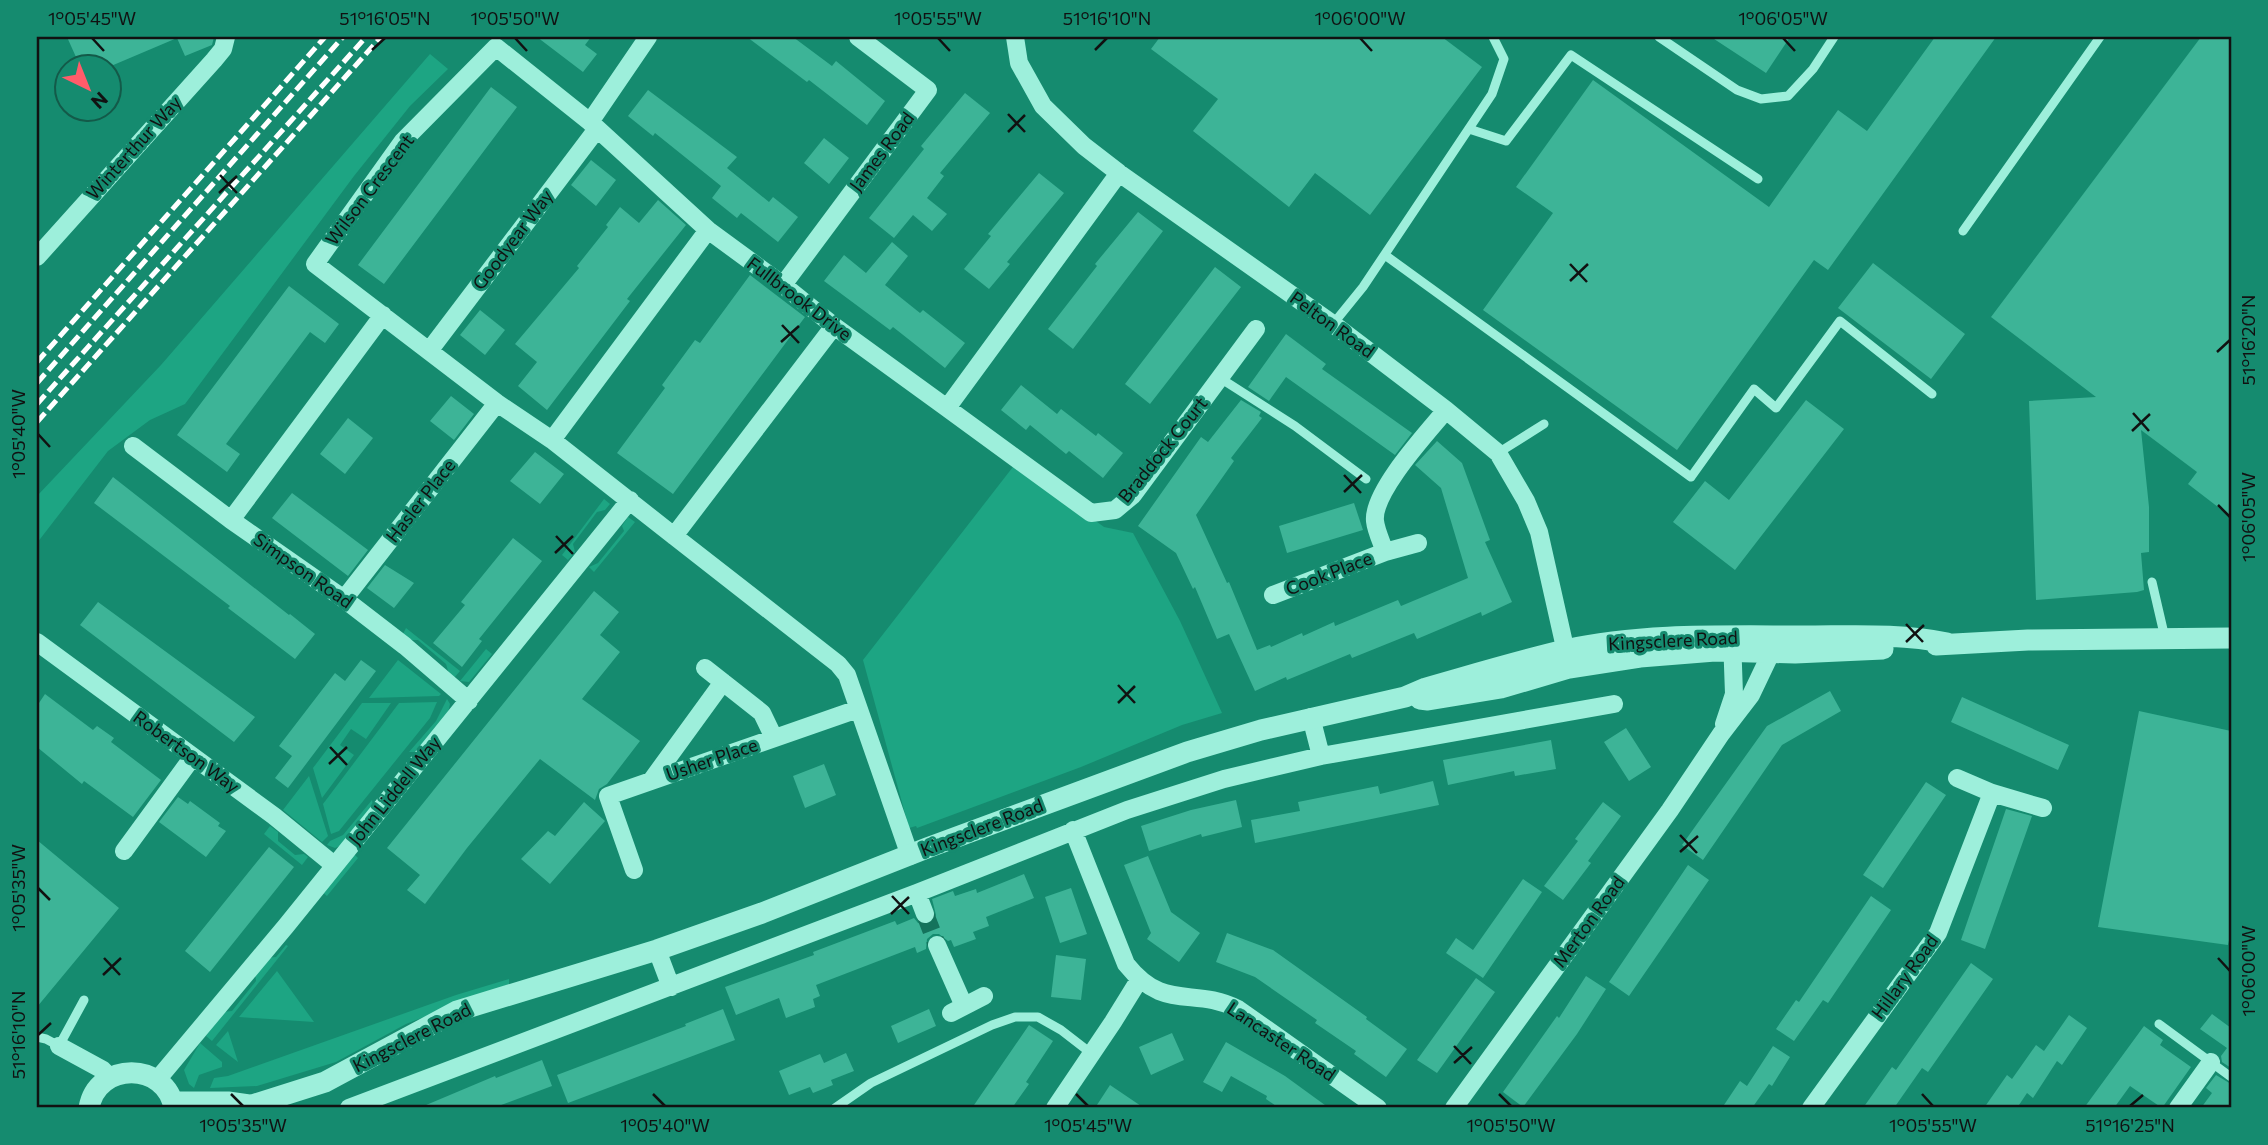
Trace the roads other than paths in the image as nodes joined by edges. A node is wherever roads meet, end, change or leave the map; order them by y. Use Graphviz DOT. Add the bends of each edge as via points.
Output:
graph roads {
  1 [pos="226,37"];
  2 [pos="648,37"];
  3 [pos="858,37"];
  4 [pos="1015,37"];
  5 [pos="1493,37"];
  6 [pos="1659,37"];
  7 [pos="1834,37"];
  8 [pos="2101,37"];
  9 [pos="594,126"];
  10 [pos="1469,129"];
  11 [pos="1119,173"];
  12 [pos="1758,179"];
  13 [pos="708,230"];
  14 [pos="1963,231"];
  15 [pos="1385,255"];
  16 [pos="37,257"];
  17 [pos="783,285"];
  18 [pos="383,316"];
  19 [pos="1333,324"];
  20 [pos="834,326"];
  21 [pos="1256,330"];
  22 [pos="429,351"];
  23 [pos="1220,378"];
  24 [pos="1932,394"];
  25 [pos="497,403"];
  26 [pos="947,408"];
  27 [pos="1446,410"];
  28 [pos="1544,424"];
  29 [pos="552,440"];
  30 [pos="132,446"];
  31 [pos="1498,453"];
  32 [pos="1366,479"];
  33 [pos="630,500"];
  34 [pos="231,520"];
  35 [pos="674,536"];
  36 [pos="1418,543"];
  37 [pos="1385,552"];
  38 [pos="2152,582"];
  39 [pos="1273,595"];
  40 [pos="344,599"];
  41 [pos="2165,638"];
  42 [pos="2231,638"];
  43 [pos="37,642"];
  44 [pos="1732,645"];
  45 [pos="1771,645"];
  46 [pos="1567,659"];
  47 [pos="705,668"];
  48 [pos="723,682"];
  49 [pos="469,701"];
  50 [pos="1614,704"];
  51 [pos="858,709"];
  52 [pos="1311,718"];
  53 [pos="1721,734"];
  54 [pos="774,738"];
  55 [pos="1321,756"];
  56 [pos="192,758"];
  57 [pos="1958,778"];
  58 [pos="651,781"];
  59 [pos="1992,793"];
  60 [pos="2043,808"];
  61 [pos="1073,830"];
  62 [pos="124,851"];
  63 [pos="910,856"];
  64 [pos="334,865"];
  65 [pos="634,870"];
  66 [pos="917,893"];
  67 [pos="925,914"];
  68 [pos="937,945"];
  69 [pos="657,950"];
  70 [pos="1139,979"];
  71 [pos="671,987"];
  72 [pos="984,996"];
  73 [pos="84,1000"];
  74 [pos="2159,1024"];
  75 [pos="37,1037"];
  76 [pos="59,1046"];
  77 [pos="1092,1054"];
  78 [pos="2211,1062"];
  79 [pos="110,1077"];
  80 [pos="2231,1077"];
  81 [pos="157,1080"];
  82 [pos="168,1106"];
  83 [pos="246,1106"];
  84 [pos="89,1108"];
  85 [pos="349,1108"];
  86 [pos="835,1108"];
  87 [pos="1055,1108"];
  88 [pos="1378,1108"];
  89 [pos="1454,1108"];
  90 [pos="1811,1108"];
  91 [pos="2178,1108"];
  1 -- 16 [label="street, Winterthur Way" via="223,50"];
  2 -- 9 [label="street"];
  3 -- 17 [label="street, James Road" via="928,90"];
  4 -- 11 [label="street, Pelton Road" via="1019,63 1043,106"];
  5 -- 10 [label="lane" via="1504,59 1492,94"];
  6 -- 7 [label="lane" via="1737,90 1760,99 1788,96"];
  8 -- 14 [label="lane"];
  9 -- 13 [label="street, Wilson Crescent"];
  9 -- 18 [label="street, Wilson Crescent" via="496,47 404,141 315,264"];
  9 -- 22 [label="street, Goodyear Way"];
  10 -- 12 [label="lane" via="1506,141 1571,55"];
  10 -- 15 [label="lane"];
  11 -- 19 [label="street, Pelton Road"];
  11 -- 26 [label="street"];
  13 -- 17 [label="street, Fullbrook Drive"];
  13 -- 29 [label="street"];
  15 -- 19 [label="lane"];
  15 -- 24 [label="lane" via="1691,477 1754,389 1776,408 1840,321"];
  17 -- 20 [label="street, Fullbrook Drive"];
  18 -- 22 [label="street, Wilson Crescent"];
  18 -- 34 [label="street"];
  19 -- 27 [label="street, Pelton Road"];
  20 -- 26 [label="street, Fullbrook Drive"];
  20 -- 35 [label="street"];
  21 -- 23 [label="street, Braddock Court"];
  22 -- 25 [label="street, Wilson Crescent"];
  23 -- 26 [label="street, Braddock Court" via="1132,495 1115,510 1091,513"];
  23 -- 32 [label="lane"];
  25 -- 29 [label="street, Wilson Crescent"];
  25 -- 40 [label="street, Hasler Place"];
  27 -- 31 [label="street, Pelton Road"];
  27 -- 37 [label="street, Cook Place" via="1378,501 1374,520"];
  28 -- 31 [label="lane"];
  29 -- 33 [label="street"];
  30 -- 34 [label="street, Simpson Road"];
  31 -- 46 [label="street, Pelton Road" via="1539,532"];
  33 -- 35 [label="street"];
  33 -- 49 [label="street, John Liddell Way"];
  34 -- 40 [label="street, Simpson Road"];
  35 -- 51 [label="street" via="838,664 847,675"];
  36 -- 37 [label="street"];
  37 -- 39 [label="street, Cook Place"];
  38 -- 41 [label="lane"];
  40 -- 49 [label="street, Simpson Road"];
  41 -- 42 [label="street, Kingsclere Road"];
  41 -- 45 [label="street, Kingsclere Road" via="1947,643 1915,649"];
  43 -- 56 [label="street, Robertson Way"];
  44 -- 45 [label="street, Kingsclere Road"];
  44 -- 46 [label="street, Kingsclere Road" via="1640,657"];
  44 -- 53 [label="street, Merton Road" via="1734,694"];
  45 -- 53 [label="street, Merton Road" via="1751,695"];
  46 -- 52 [label="street, Kingsclere Road" via="1501,688 1428,700 1405,697"];
  47 -- 48 [label="street, Usher Place"];
  48 -- 54 [label="street, Usher Place" via="762,713"];
  48 -- 58 [label="street, Usher Place"];
  49 -- 64 [label="street, John Liddell Way"];
  50 -- 55 [label="street, Kingsclere Road"];
  51 -- 54 [label="street, Usher Place"];
  51 -- 63 [label="street"];
  52 -- 55 [label="street"];
  52 -- 63 [label="street, Kingsclere Road" via="1187,752"];
  53 -- 89 [label="street, Merton Road"];
  54 -- 58 [label="street, Usher Place"];
  55 -- 61 [label="street, Kingsclere Road" via="1224,779"];
  56 -- 62 [label="street"];
  56 -- 64 [label="street, Robertson Way" via="275,816"];
  57 -- 59 [label="street"];
  58 -- 65 [label="street, Usher Place" via="608,796"];
  59 -- 60 [label="street"];
  59 -- 90 [label="street, Hillary Road" via="1938,933"];
  61 -- 66 [label="street, Kingsclere Road"];
  61 -- 70 [label="street" via="1126,964"];
  63 -- 69 [label="street, Kingsclere Road"];
  64 -- 81 [label="street, John Liddell Way"];
  66 -- 67 [label="street"];
  66 -- 71 [label="street, Kingsclere Road"];
  68 -- 72 [label="street" via="957,1010"];
  69 -- 71 [label="street"];
  69 -- 83 [label="street, Kingsclere Road" via="457,1012 326,1082"];
  70 -- 77 [label="street"];
  70 -- 88 [label="street, Lancaster Road" via="1166,994 1232,1006"];
  71 -- 85 [label="street, Kingsclere Road"];
  73 -- 76 [label="lane"];
  74 -- 78 [label="lane"];
  75 -- 76 [label="lane"];
  76 -- 79 [label="street"];
  77 -- 86 [label="lane" via="1038,1017 1015,1017 871,1083"];
  77 -- 87 [label="street"];
  78 -- 80 [label="lane"];
  78 -- 91 [label="street"];
  79 -- 81 [label="street" via="132,1072"];
  79 -- 84 [label="street" via="94,1093"];
  81 -- 82 [label="street, Kingsclere Road" via="164,1086"];
  82 -- 83 [label="street, Kingsclere Road" via="228,1102"];
}
